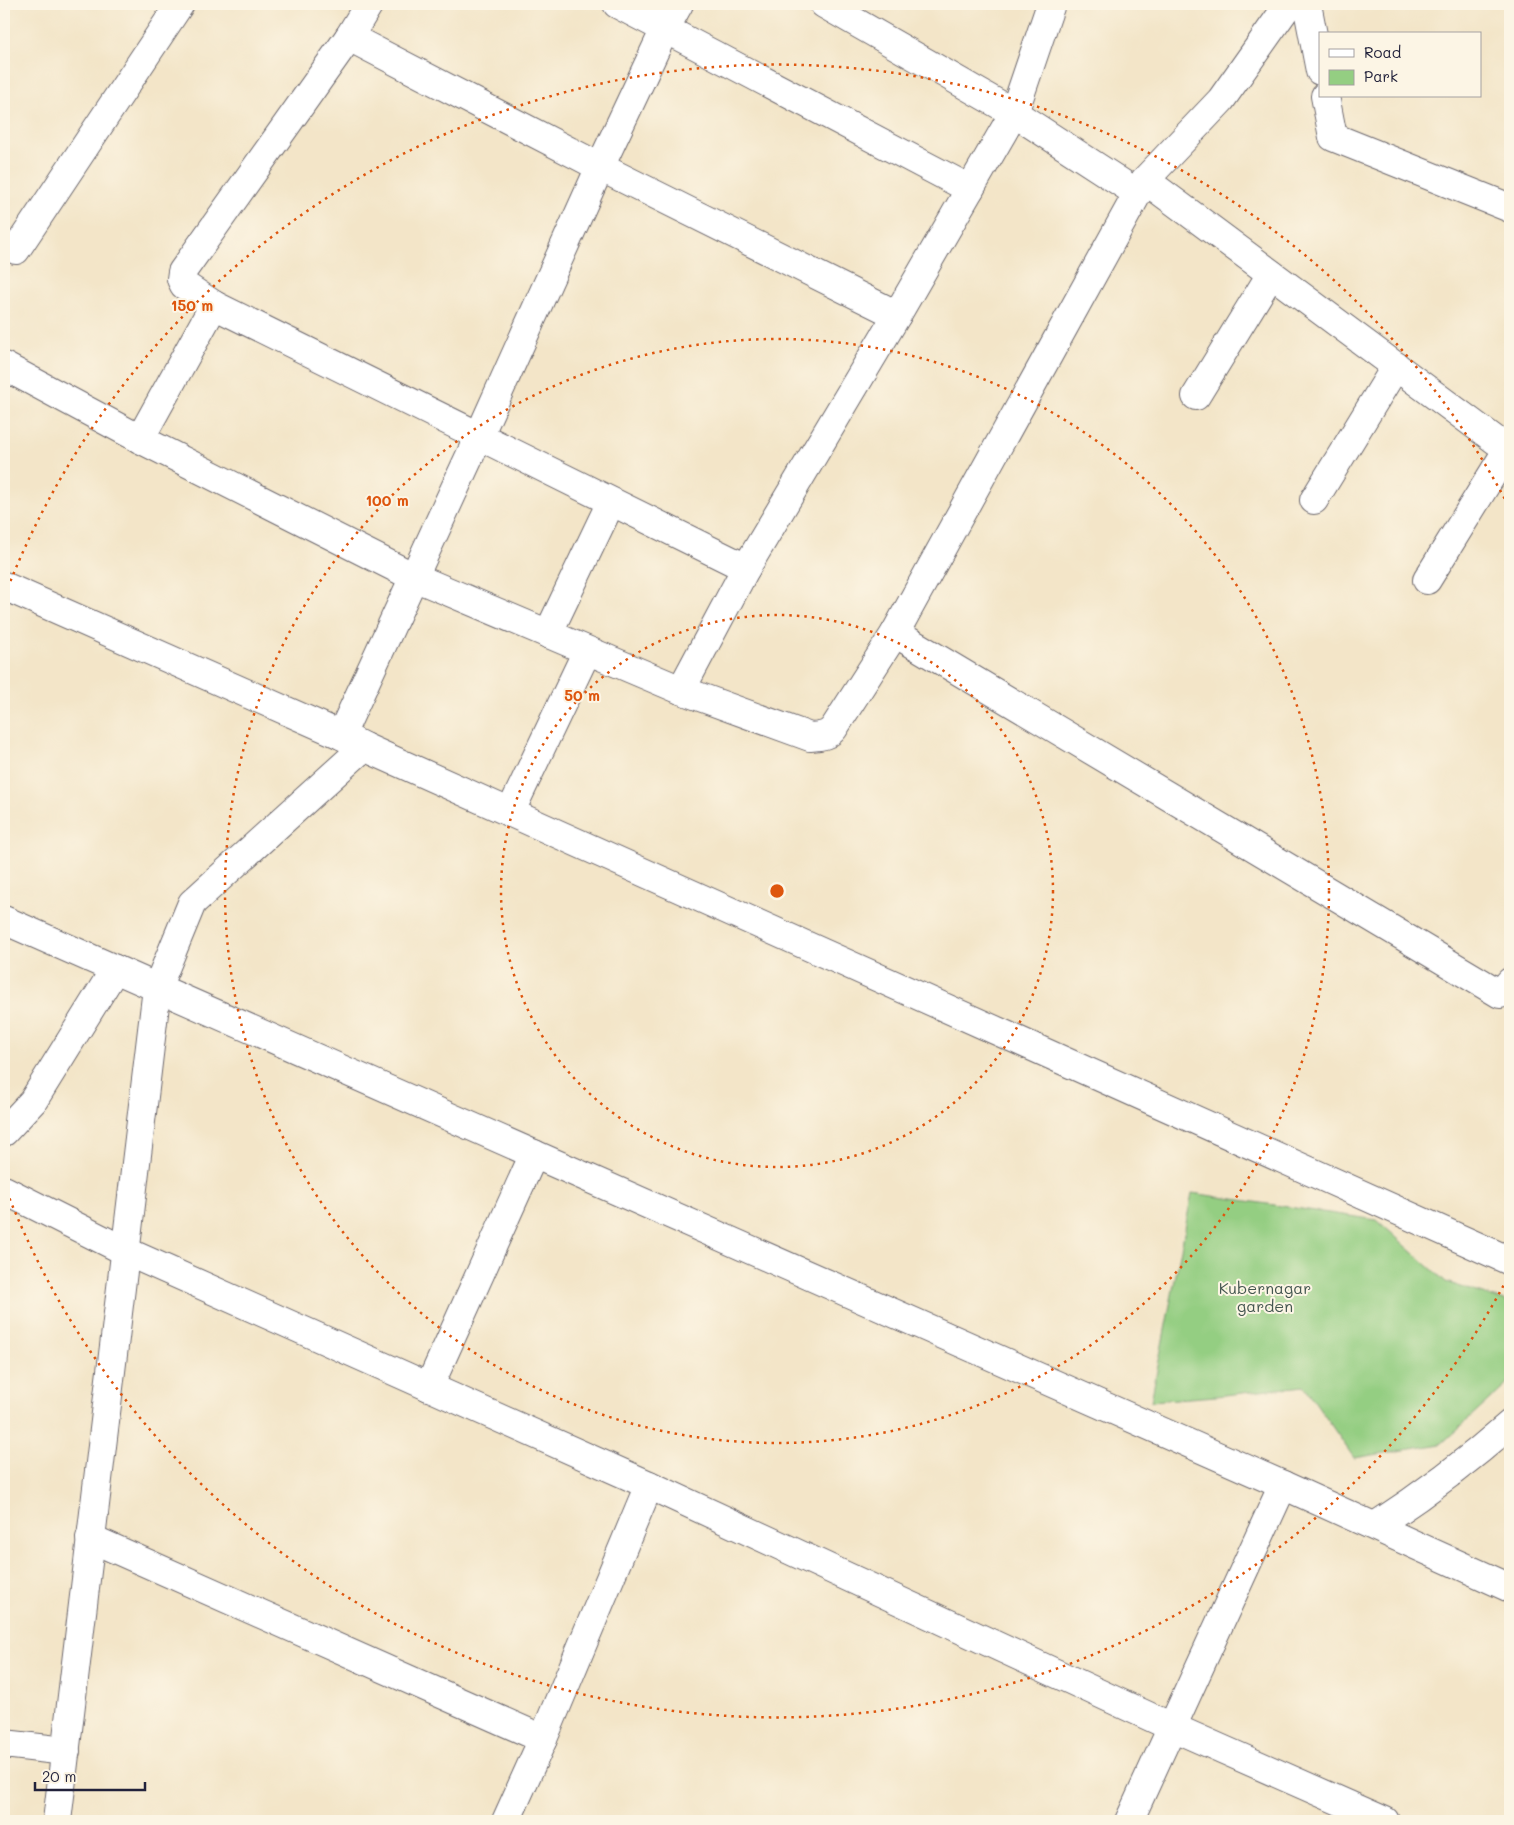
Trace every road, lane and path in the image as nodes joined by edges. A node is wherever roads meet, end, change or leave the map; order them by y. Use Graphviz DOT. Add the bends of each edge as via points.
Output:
graph roads {
  1 [pos="180,4"];
  2 [pos="369,4"];
  3 [pos="617,4"];
  4 [pos="679,4"];
  5 [pos="824,4"];
  6 [pos="1051,4"];
  7 [pos="1289,4"];
  8 [pos="1307,4"];
  9 [pos="665,29"];
  10 [pos="349,37"];
  11 [pos="1319,66"];
  12 [pos="1325,98"];
  13 [pos="1014,113"];
  14 [pos="600,167"];
  15 [pos="1141,187"];
  16 [pos="970,189"];
  17 [pos="1510,208"];
  18 [pos="16,250"];
  19 [pos="1271,274"];
  20 [pos="214,306"];
  21 [pos="897,315"];
  22 [pos="4,366"];
  23 [pos="1396,366"];
  24 [pos="1196,396"];
  25 [pos="480,436"];
  26 [pos="140,440"];
  27 [pos="1509,450"];
  28 [pos="1314,500"];
  29 [pos="611,502"];
  30 [pos="746,568"];
  31 [pos="414,577"];
  32 [pos="1427,580"];
  33 [pos="4,586"];
  34 [pos="895,633"];
  35 [pos="548,634"];
  36 [pos="587,650"];
  37 [pos="681,690"];
  38 [pos="352,741"];
  39 [pos="510,813"];
  40 [pos="4,920"];
  41 [pos="115,969"];
  42 [pos="1510,982"];
  43 [pos="157,988"];
  44 [pos="4,1132"];
  45 [pos="534,1154"];
  46 [pos="4,1190"];
  47 [pos="125,1251"];
  48 [pos="1510,1261"];
  49 [pos="429,1387"];
  50 [pos="1510,1424"];
  51 [pos="649,1485"];
  52 [pos="1283,1485"];
  53 [pos="1375,1526"];
  54 [pos="90,1538"];
  55 [pos="1510,1588"];
  56 [pos="1172,1727"];
  57 [pos="544,1740"];
  58 [pos="4,1744"];
  59 [pos="66,1751"];
  60 [pos="57,1821"];
  61 [pos="506,1821"];
  62 [pos="1130,1821"];
  63 [pos="1385,1821"];
  1 -- 18 [label="street"];
  2 -- 10 [label="street"];
  3 -- 9 [label="street"];
  4 -- 9 [label="street"];
  5 -- 13 [label="street"];
  6 -- 13 [label="street"];
  7 -- 15 [label="street" via="1221,100"];
  8 -- 11 [label="street"];
  9 -- 14 [label="street"];
  9 -- 16 [label="street"];
  10 -- 14 [label="street"];
  10 -- 20 [label="street" via="182,272 184,285"];
  12 -- 17 [label="street" via="1333,137"];
  13 -- 15 [label="street"];
  13 -- 16 [label="street"];
  14 -- 21 [label="street"];
  14 -- 25 [label="street"];
  15 -- 19 [label="street"];
  15 -- 34 [label="street"];
  16 -- 21 [label="street"];
  19 -- 23 [label="street"];
  19 -- 24 [label="street"];
  20 -- 25 [label="street"];
  20 -- 26 [label="street"];
  21 -- 30 [label="street"];
  22 -- 26 [label="street"];
  23 -- 27 [label="street"];
  23 -- 28 [label="street"];
  25 -- 29 [label="street"];
  25 -- 31 [label="street"];
  26 -- 31 [label="street"];
  27 -- 32 [label="street"];
  29 -- 30 [label="street"];
  29 -- 35 [label="street"];
  30 -- 37 [label="street"];
  31 -- 35 [label="street"];
  31 -- 38 [label="street"];
  33 -- 38 [label="street"];
  34 -- 37 [label="street" via="830,734 810,736"];
  34 -- 42 [label="street" via="1500,994"];
  35 -- 36 [label="street"];
  36 -- 37 [label="street"];
  36 -- 39 [label="street"];
  38 -- 39 [label="street"];
  38 -- 43 [label="street" via="192,903"];
  39 -- 48 [label="street"];
  40 -- 41 [label="street"];
  41 -- 43 [label="street"];
  41 -- 44 [label="street" via="32,1101"];
  43 -- 45 [label="street"];
  43 -- 47 [label="street"];
  45 -- 49 [label="street"];
  45 -- 52 [label="street"];
  46 -- 47 [label="street"];
  47 -- 49 [label="street"];
  47 -- 54 [label="street"];
  49 -- 51 [label="street"];
  50 -- 53 [label="street" via="1458,1468"];
  51 -- 56 [label="street"];
  51 -- 57 [label="street"];
  52 -- 53 [label="street"];
  52 -- 56 [label="street"];
  53 -- 55 [label="street"];
  54 -- 57 [label="street"];
  54 -- 59 [label="street"];
  56 -- 62 [label="street"];
  56 -- 63 [label="street"];
  57 -- 61 [label="street"];
  58 -- 59 [label="street"];
  59 -- 60 [label="street"];
}
